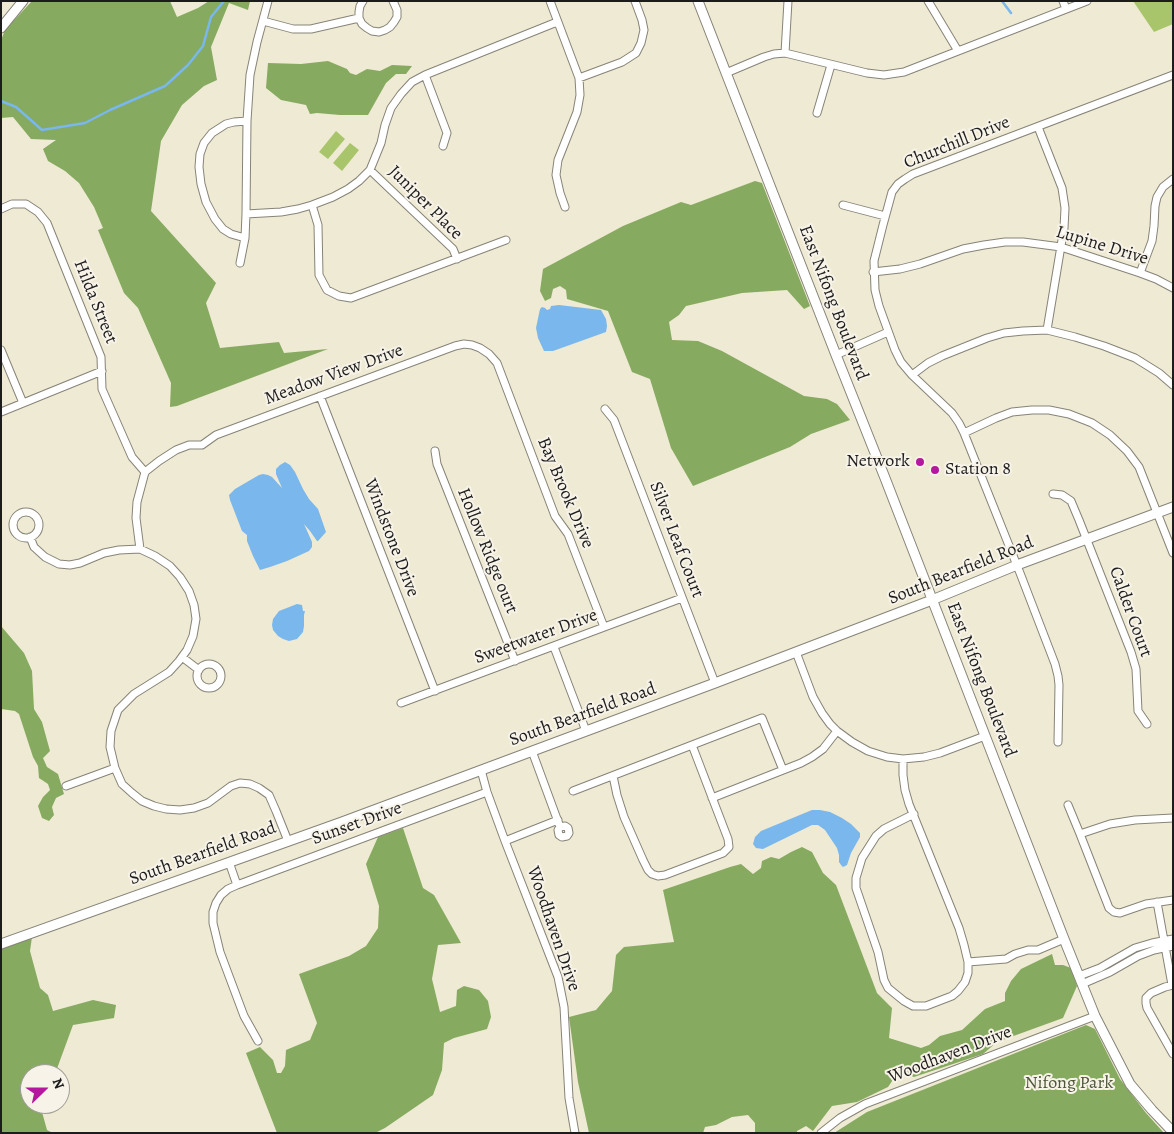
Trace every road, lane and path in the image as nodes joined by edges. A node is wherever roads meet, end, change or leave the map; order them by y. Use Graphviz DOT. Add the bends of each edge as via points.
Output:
graph roads {
  1 [pos="23,1"];
  2 [pos="268,1"];
  3 [pos="363,1"];
  4 [pos="393,1"];
  5 [pos="550,1"];
  6 [pos="635,1"];
  7 [pos="698,1"];
  8 [pos="788,1"];
  9 [pos="928,1"];
  10 [pos="1063,1"];
  11 [pos="1087,1"];
  12 [pos="1066,9"];
  13 [pos="360,18"];
  14 [pos="263,21"];
  15 [pos="557,22"];
  16 [pos="1,28"];
  17 [pos="958,51"];
  18 [pos="785,53"];
  19 [pos="831,65"];
  20 [pos="726,73"];
  21 [pos="425,75"];
  22 [pos="1173,75"];
  23 [pos="579,78"];
  24 [pos="817,113"];
  25 [pos="247,121"];
  26 [pos="1038,127"];
  27 [pos="443,146"];
  28 [pos="370,170"];
  29 [pos="1173,179"];
  30 [pos="312,205"];
  31 [pos="843,205"];
  32 [pos="565,207"];
  33 [pos="1,209"];
  34 [pos="246,214"];
  35 [pos="885,216"];
  36 [pos="245,238"];
  37 [pos="506,240"];
  38 [pos="1061,247"];
  39 [pos="457,259"];
  40 [pos="240,263"];
  41 [pos="874,272"];
  42 [pos="1140,273"];
  43 [pos="1173,288"];
  44 [pos="1047,330"];
  45 [pos="888,332"];
  46 [pos="480,348"];
  47 [pos="1,350"];
  48 [pos="836,354"];
  49 [pos="102,371"];
  50 [pos="912,375"];
  51 [pos="1173,385"];
  52 [pos="320,396"];
  53 [pos="22,403"];
  54 [pos="605,409"];
  55 [pos="1,412"];
  56 [pos="964,433"];
  57 [pos="435,451"];
  58 [pos="145,472"];
  59 [pos="1053,494"];
  60 [pos="1173,507"];
  61 [pos="1157,513"];
  62 [pos="30,537"];
  63 [pos="1087,539"];
  64 [pos="140,549"];
  65 [pos="1173,553"];
  66 [pos="1017,566"];
  67 [pos="682,598"];
  68 [pos="932,600"];
  69 [pos="604,627"];
  70 [pos="554,646"];
  71 [pos="796,652"];
  72 [pos="182,657"];
  73 [pos="515,660"];
  74 [pos="199,670"];
  75 [pos="715,683"];
  76 [pos="435,691"];
  77 [pos="401,703"];
  78 [pos="1147,724"];
  79 [pos="586,731"];
  80 [pos="837,731"];
  81 [pos="985,736"];
  82 [pos="1058,742"];
  83 [pos="692,745"];
  84 [pos="532,751"];
  85 [pos="903,759"];
  86 [pos="115,768"];
  87 [pos="481,770"];
  88 [pos="782,770"];
  89 [pos="613,776"];
  90 [pos="66,786"];
  91 [pos="572,791"];
  92 [pos="487,792"];
  93 [pos="712,798"];
  94 [pos="1068,805"];
  95 [pos="914,814"];
  96 [pos="1173,818"];
  97 [pos="1080,834"];
  98 [pos="288,841"];
  99 [pos="505,841"];
  100 [pos="229,862"];
  101 [pos="238,885"];
  102 [pos="1173,900"];
  103 [pos="1157,902"];
  104 [pos="1064,939"];
  105 [pos="1173,939"];
  106 [pos="1,944"];
  107 [pos="1167,945"];
  108 [pos="968,962"];
  109 [pos="1080,980"];
  110 [pos="1173,986"];
  111 [pos="1095,1016"];
  112 [pos="258,1041"];
  113 [pos="1173,1054"];
  114 [pos="1173,1132"];
  115 [pos="575,1133"];
  116 [pos="821,1133"];
  1 -- 16 [label="street"];
  2 -- 14 [label="street"];
  3 -- 13 [label="street"];
  4 -- 13 [label="street" via="396,16 385,30 372,31 362,24"];
  5 -- 15 [label="street"];
  6 -- 23 [label="street" via="644,30 636,53 622,62"];
  7 -- 20 [label="street, East Nifong Boulevard"];
  8 -- 18 [label="street"];
  9 -- 17 [label="street"];
  10 -- 12 [label="street"];
  11 -- 12 [label="street"];
  12 -- 17 [label="street"];
  13 -- 14 [label="street" via="312,29 293,29"];
  14 -- 25 [label="street" via="250,74"];
  15 -- 21 [label="street, Juniper Place"];
  15 -- 23 [label="street"];
  17 -- 19 [label="street" via="904,72 884,75"];
  18 -- 19 [label="street"];
  18 -- 20 [label="street" via="764,57"];
  19 -- 24 [label="street"];
  20 -- 48 [label="street, East Nifong Boulevard"];
  21 -- 27 [label="street" via="447,133"];
  21 -- 28 [label="street, Juniper Place" via="412,82 391,108"];
  22 -- 26 [label="street, Churchill Drive"];
  23 -- 32 [label="street" via="577,112 558,160 556,175"];
  25 -- 34 [label="street"];
  25 -- 36 [label="street" via="226,124 212,133 204,143 199,167 206,202 215,219 231,234"];
  26 -- 35 [label="street, Churchill Drive" via="904,179 892,192"];
  26 -- 38 [label="street" via="1062,188 1065,208"];
  28 -- 30 [label="street, Juniper Place" via="348,189"];
  28 -- 39 [label="street, Juniper Place" via="453,249"];
  29 -- 42 [label="street" via="1157,197 1152,241"];
  30 -- 34 [label="street, Juniper Place" via="281,212"];
  30 -- 39 [label="street, Juniper Place" via="318,225 318,275 327,290 339,296 351,298"];
  31 -- 35 [label="street"];
  33 -- 49 [label="street, Hilda Street" via="12,204 26,204 47,223 101,357"];
  34 -- 36 [label="street"];
  35 -- 41 [label="street, Churchill Drive"];
  36 -- 40 [label="street"];
  37 -- 39 [label="street, Juniper Place"];
  38 -- 41 [label="street, Lupine Drive" via="1005,242 962,249 900,269"];
  38 -- 42 [label="street, Lupine Drive"];
  38 -- 44 [label="street"];
  41 -- 45 [label="street, Churchill Drive" via="875,290"];
  42 -- 43 [label="street, Lupine Drive"];
  44 -- 50 [label="street" via="987,338 942,356"];
  44 -- 51 [label="street" via="1135,358"];
  45 -- 48 [label="street"];
  45 -- 50 [label="street, Churchill Drive" via="901,362"];
  46 -- 52 [label="street, Meadow View Drive" via="464,344 455,346"];
  46 -- 69 [label="street, Bay Brook Drive" via="496,363 555,516 568,534"];
  47 -- 53 [label="street"];
  48 -- 68 [label="street, East Nifong Boulevard"];
  49 -- 53 [label="street"];
  49 -- 58 [label="street, Hilda Street" via="102,388 117,424 132,457"];
  50 -- 56 [label="street, Churchill Drive" via="952,413"];
  52 -- 58 [label="street, Meadow View Drive" via="216,435 202,445 176,450"];
  52 -- 76 [label="street, Windstone Drive"];
  53 -- 55 [label="street"];
  54 -- 67 [label="street, Silver Leaf Court" via="614,420"];
  56 -- 61 [label="street" via="1012,412 1032,410 1069,414 1092,423 1110,435 1139,467"];
  56 -- 66 [label="street, Churchill Drive"];
  57 -- 73 [label="street, Hollow Ridge ourt" via="437,464"];
  58 -- 64 [label="street" via="136,502"];
  59 -- 63 [label="street, Calder Court" via="1071,501"];
  60 -- 61 [label="street, South Bearfield Road"];
  61 -- 63 [label="street, South Bearfield Road"];
  61 -- 65 [label="street"];
  62 -- 64 [label="street" via="34,547 45,558 58,564 70,565 104,553"];
  63 -- 66 [label="street, South Bearfield Road"];
  63 -- 78 [label="street, Calder Court" via="1136,669 1138,711"];
  64 -- 72 [label="street" via="170,566 189,591 196,619 193,636"];
  66 -- 68 [label="street, South Bearfield Road"];
  66 -- 82 [label="street, Churchill Drive" via="1058,676"];
  67 -- 69 [label="street, Sweetwater Drive"];
  67 -- 75 [label="street, Silver Leaf Court"];
  68 -- 71 [label="street, South Bearfield Road"];
  68 -- 81 [label="street, East Nifong Boulevard"];
  69 -- 70 [label="street, Sweetwater Drive"];
  70 -- 73 [label="street, Sweetwater Drive"];
  70 -- 79 [label="street"];
  71 -- 75 [label="street, South Bearfield Road"];
  71 -- 80 [label="street" via="813,697"];
  72 -- 74 [label="street"];
  72 -- 86 [label="street" via="170,672 134,694 118,710 110,747"];
  73 -- 76 [label="street, Sweetwater Drive"];
  75 -- 79 [label="street, South Bearfield Road"];
  76 -- 77 [label="street, Sweetwater Drive"];
  79 -- 84 [label="street, South Bearfield Road"];
  80 -- 85 [label="street" via="868,751"];
  80 -- 88 [label="street" via="812,757"];
  81 -- 85 [label="street" via="940,753"];
  81 -- 104 [label="street, East Nifong Boulevard"];
  83 -- 88 [label="street" via="762,718"];
  83 -- 89 [label="street"];
  83 -- 93 [label="street"];
  84 -- 87 [label="street, South Bearfield Road"];
  84 -- 99 [label="street" via="559,824"];
  85 -- 95 [label="street" via="905,790"];
  86 -- 90 [label="street"];
  86 -- 98 [label="street" via="122,784 132,793 142,801 166,809 194,808 208,803 231,786 250,784 269,795"];
  87 -- 92 [label="street, Woodhaven Drive"];
  87 -- 98 [label="street, South Bearfield Road"];
  88 -- 93 [label="street"];
  89 -- 91 [label="street"];
  89 -- 93 [label="street" via="624,817 642,860 648,870 658,876 727,850 728,839"];
  92 -- 99 [label="street, Woodhaven Drive"];
  92 -- 101 [label="street, Sunset Drive"];
  94 -- 97 [label="street"];
  95 -- 108 [label="street" via="959,928"];
  95 -- 108 [label="street" via="876,836 862,858 856,878 856,888 884,980 888,988 904,1001 913,1006 926,1006 958,991 966,982"];
  96 -- 97 [label="street" via="1110,824"];
  97 -- 103 [label="street" via="1109,908 1120,913"];
  98 -- 100 [label="street, South Bearfield Road"];
  99 -- 115 [label="street, Woodhaven Drive" via="558,977 564,1007 569,1098"];
  100 -- 101 [label="street"];
  100 -- 106 [label="street, South Bearfield Road"];
  101 -- 112 [label="street, Sunset Drive" via="221,895 213,912 213,923 220,952 244,1016"];
  102 -- 103 [label="street"];
  103 -- 107 [label="street"];
  104 -- 108 [label="street" via="1006,959"];
  104 -- 109 [label="street, East Nifong Boulevard"];
  105 -- 107 [label="street"];
  107 -- 109 [label="street" via="1100,968"];
  107 -- 110 [label="street"];
  109 -- 111 [label="street, East Nifong Boulevard"];
  110 -- 113 [label="street" via="1164,987 1146,998 1151,1016"];
  111 -- 114 [label="street, East Nifong Boulevard" via="1130,1084"];
  111 -- 116 [label="street, Woodhaven Drive" via="865,1104"];
}
